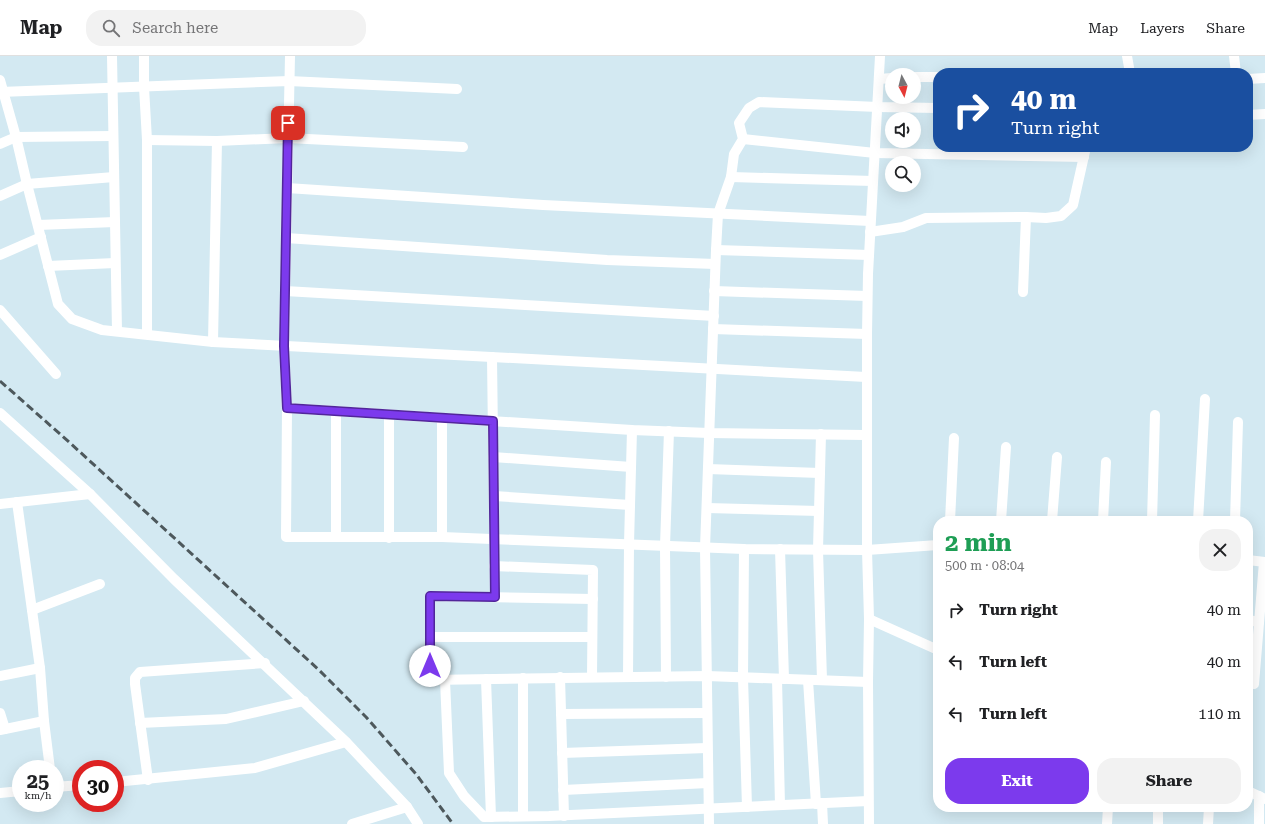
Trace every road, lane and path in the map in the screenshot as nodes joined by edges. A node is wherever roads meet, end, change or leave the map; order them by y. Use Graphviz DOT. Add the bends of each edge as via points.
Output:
graph roads {
  1 [pos="112,56"];
  2 [pos="144,56"];
  3 [pos="290,56"];
  4 [pos="880,56"];
  5 [pos="1127,56"];
  6 [pos="1234,56"];
  7 [pos="1129,68"];
  8 [pos="1235,68"];
  9 [pos="933,76"];
  10 [pos="921,77"];
  11 [pos="879,78"];
  12 [pos="885,78"];
  13 [pos="1265,78"];
  14 [pos="1253,79"];
  15 [pos="0,80"];
  16 [pos="289,81"];
  17 [pos="144,87"];
  18 [pos="112,88"];
  19 [pos="456,89"];
  20 [pos="2,92"];
  21 [pos="878,107"];
  22 [pos="933,108"];
  23 [pos="1265,114"];
  24 [pos="1253,115"];
  25 [pos="113,136"];
  26 [pos="16,137"];
  27 [pos="288,138"];
  28 [pos="743,139"];
  29 [pos="146,140"];
  30 [pos="217,141"];
  31 [pos="0,144"];
  32 [pos="463,147"];
  33 [pos="1085,152"];
  34 [pos="875,153"];
  35 [pos="114,177"];
  36 [pos="731,177"];
  37 [pos="873,181"];
  38 [pos="27,184"];
  39 [pos="287,188"];
  40 [pos="0,196"];
  41 [pos="718,214"];
  42 [pos="1026,217"];
  43 [pos="870,221"];
  44 [pos="115,222"];
  45 [pos="38,225"];
  46 [pos="870,232"];
  47 [pos="41,238"];
  48 [pos="286,238"];
  49 [pos="716,250"];
  50 [pos="869,255"];
  51 [pos="0,256"];
  52 [pos="116,263"];
  53 [pos="715,264"];
  54 [pos="48,266"];
  55 [pos="285,291"];
  56 [pos="714,291"];
  57 [pos="1023,292"];
  58 [pos="867,296"];
  59 [pos="0,310"];
  60 [pos="714,316"];
  61 [pos="713,330"];
  62 [pos="117,331"];
  63 [pos="147,334"];
  64 [pos="866,334"];
  65 [pos="213,342"];
  66 [pos="284,346"];
  67 [pos="492,357"];
  68 [pos="712,369"];
  69 [pos="56,374"];
  70 [pos="866,377"];
  71 [pos="1205,399"];
  72 [pos="287,408"];
  73 [pos="336,412"];
  74 [pos="0,413"];
  75 [pos="389,415"];
  76 [pos="1155,415"];
  77 [pos="442,418"];
  78 [pos="493,421"];
  79 [pos="1238,422"];
  80 [pos="632,430"];
  81 [pos="669,431"];
  82 [pos="709,433"];
  83 [pos="821,434"];
  84 [pos="866,435"];
  85 [pos="954,438"];
  86 [pos="1006,447"];
  87 [pos="493,457"];
  88 [pos="1057,457"];
  89 [pos="1106,462"];
  90 [pos="631,467"];
  91 [pos="708,469"];
  92 [pos="820,473"];
  93 [pos="90,494"];
  94 [pos="494,496"];
  95 [pos="17,502"];
  96 [pos="0,504"];
  97 [pos="630,505"];
  98 [pos="707,508"];
  99 [pos="819,511"];
  100 [pos="950,516"];
  101 [pos="1001,516"];
  102 [pos="1052,516"];
  103 [pos="1103,516"];
  104 [pos="1152,516"];
  105 [pos="1198,516"];
  106 [pos="1235,516"];
  107 [pos="336,537"];
  108 [pos="442,537"];
  109 [pos="389,538"];
  110 [pos="494,538"];
  111 [pos="629,544"];
  112 [pos="933,545"];
  113 [pos="665,546"];
  114 [pos="705,548"];
  115 [pos="744,549"];
  116 [pos="780,549"];
  117 [pos="818,550"];
  118 [pos="867,550"];
  119 [pos="1253,561"];
  120 [pos="1264,562"];
  121 [pos="494,566"];
  122 [pos="100,584"];
  123 [pos="495,597"];
  124 [pos="593,599"];
  125 [pos="32,610"];
  126 [pos="869,619"];
  127 [pos="1253,621"];
  128 [pos="1259,622"];
  129 [pos="430,637"];
  130 [pos="592,637"];
  131 [pos="933,648"];
  132 [pos="265,664"];
  133 [pos="40,668"];
  134 [pos="0,676"];
  135 [pos="706,676"];
  136 [pos="560,677"];
  137 [pos="592,677"];
  138 [pos="628,677"];
  139 [pos="666,677"];
  140 [pos="523,678"];
  141 [pos="743,678"];
  142 [pos="486,679"];
  143 [pos="781,679"];
  144 [pos="444,680"];
  145 [pos="808,680"];
  146 [pos="822,680"];
  147 [pos="868,682"];
  148 [pos="1254,684"];
  149 [pos="304,701"];
  150 [pos="0,713"];
  151 [pos="707,713"];
  152 [pos="561,714"];
  153 [pos="44,721"];
  154 [pos="140,723"];
  155 [pos="2,730"];
  156 [pos="346,742"];
  157 [pos="707,748"];
  158 [pos="562,753"];
  159 [pos="49,760"];
  160 [pos="148,780"];
  161 [pos="124,781"];
  162 [pos="708,783"];
  163 [pos="564,790"];
  164 [pos="12,792"];
  165 [pos="0,793"];
  166 [pos="1262,797"];
  167 [pos="868,801"];
  168 [pos="819,803"];
  169 [pos="780,805"];
  170 [pos="407,807"];
  171 [pos="747,807"];
  172 [pos="708,809"];
  173 [pos="1108,812"];
  174 [pos="1158,812"];
  175 [pos="1208,812"];
  176 [pos="523,816"];
  177 [pos="564,816"];
  178 [pos="491,817"];
  179 [pos="550,820"];
  180 [pos="352,824"];
  181 [pos="418,824"];
  182 [pos="709,824"];
  183 [pos="823,824"];
  184 [pos="869,824"];
  185 [pos="1107,824"];
  186 [pos="1158,824"];
  187 [pos="1208,824"];
  188 [pos="1258,824"];
  1 -- 18 [label="street"];
  2 -- 17 [label="street"];
  3 -- 16 [label="street"];
  4 -- 11 [label="street"];
  5 -- 7 [label="street"];
  6 -- 8 [label="street"];
  9 -- 10 [label="street"];
  11 -- 12 [label="street"];
  11 -- 21 [label="street"];
  13 -- 14 [label="street"];
  15 -- 20 [label="street"];
  16 -- 17 [label="street"];
  16 -- 19 [label="street"];
  16 -- 27 [label="street"];
  17 -- 18 [label="street"];
  17 -- 29 [label="street"];
  18 -- 20 [label="street"];
  18 -- 25 [label="street"];
  20 -- 26 [label="street"];
  21 -- 22 [label="street"];
  21 -- 28 [label="street" via="759,102 749,108 739,123"];
  21 -- 34 [label="street"];
  23 -- 24 [label="street"];
  25 -- 26 [label="street"];
  25 -- 35 [label="street"];
  26 -- 31 [label="street"];
  26 -- 38 [label="street"];
  27 -- 30 [label="street"];
  27 -- 32 [label="street"];
  27 -- 39 [label="street"];
  28 -- 34 [label="street"];
  28 -- 36 [label="street" via="734,154"];
  29 -- 30 [label="street"];
  29 -- 63 [label="street"];
  30 -- 65 [label="street"];
  33 -- 34 [label="street"];
  33 -- 42 [label="street" via="1073,205 1061,216"];
  34 -- 37 [label="street"];
  35 -- 38 [label="street"];
  35 -- 44 [label="street"];
  36 -- 37 [label="street"];
  36 -- 41 [label="street"];
  37 -- 43 [label="street"];
  38 -- 40 [label="street"];
  38 -- 45 [label="street"];
  39 -- 41 [label="street"];
  39 -- 48 [label="street"];
  41 -- 43 [label="street"];
  41 -- 49 [label="street"];
  42 -- 46 [label="street" via="926,218 903,228"];
  42 -- 57 [label="street"];
  43 -- 46 [label="street"];
  44 -- 45 [label="street"];
  44 -- 52 [label="street"];
  45 -- 47 [label="street"];
  46 -- 50 [label="street"];
  47 -- 51 [label="street"];
  47 -- 54 [label="street"];
  48 -- 53 [label="street" via="607,260"];
  48 -- 55 [label="street"];
  49 -- 50 [label="street"];
  49 -- 53 [label="street"];
  50 -- 58 [label="street"];
  52 -- 54 [label="street"];
  52 -- 62 [label="street"];
  53 -- 56 [label="street"];
  54 -- 62 [label="street" via="58,304 72,320 102,330"];
  55 -- 60 [label="street"];
  55 -- 66 [label="street"];
  56 -- 58 [label="street"];
  56 -- 60 [label="street"];
  58 -- 64 [label="street"];
  59 -- 69 [label="street"];
  60 -- 61 [label="street"];
  61 -- 64 [label="street"];
  61 -- 68 [label="street"];
  62 -- 63 [label="street"];
  63 -- 65 [label="street"];
  64 -- 70 [label="street"];
  65 -- 66 [label="street"];
  66 -- 67 [label="street"];
  66 -- 72 [label="street"];
  67 -- 68 [label="street"];
  67 -- 78 [label="street"];
  68 -- 70 [label="street"];
  68 -- 82 [label="street"];
  70 -- 84 [label="street"];
  71 -- 105 [label="street"];
  72 -- 73 [label="street"];
  72 -- 107 [label="street" via="286,537"];
  73 -- 75 [label="street"];
  73 -- 107 [label="street"];
  74 -- 93 [label="street"];
  75 -- 77 [label="street"];
  75 -- 109 [label="street"];
  76 -- 104 [label="street"];
  77 -- 78 [label="street"];
  77 -- 108 [label="street"];
  78 -- 80 [label="street"];
  78 -- 87 [label="street"];
  79 -- 106 [label="street"];
  80 -- 81 [label="street"];
  80 -- 90 [label="street"];
  81 -- 82 [label="street"];
  81 -- 113 [label="street"];
  82 -- 83 [label="street"];
  82 -- 91 [label="street"];
  83 -- 84 [label="street"];
  83 -- 92 [label="street"];
  84 -- 118 [label="street"];
  85 -- 100 [label="street"];
  86 -- 101 [label="street"];
  87 -- 90 [label="street"];
  87 -- 94 [label="street"];
  88 -- 102 [label="street"];
  89 -- 103 [label="street"];
  90 -- 97 [label="street"];
  91 -- 92 [label="street"];
  91 -- 98 [label="street"];
  92 -- 99 [label="street"];
  93 -- 95 [label="street"];
  93 -- 132 [label="street" via="174,579"];
  94 -- 97 [label="street"];
  94 -- 110 [label="street"];
  95 -- 96 [label="street"];
  95 -- 125 [label="street"];
  97 -- 111 [label="street"];
  98 -- 99 [label="street"];
  98 -- 114 [label="street"];
  99 -- 117 [label="street"];
  107 -- 109 [label="street"];
  108 -- 109 [label="street"];
  108 -- 110 [label="street"];
  110 -- 111 [label="street"];
  110 -- 121 [label="street"];
  111 -- 113 [label="street"];
  111 -- 138 [label="street"];
  112 -- 118 [label="street"];
  113 -- 114 [label="street"];
  113 -- 139 [label="street"];
  114 -- 115 [label="street"];
  114 -- 135 [label="street"];
  115 -- 116 [label="street"];
  115 -- 141 [label="street"];
  116 -- 117 [label="street"];
  116 -- 143 [label="street"];
  117 -- 118 [label="street"];
  117 -- 146 [label="street"];
  118 -- 126 [label="street"];
  119 -- 120 [label="street"];
  120 -- 128 [label="street"];
  121 -- 123 [label="street"];
  121 -- 124 [label="street" via="593,570"];
  122 -- 125 [label="street"];
  123 -- 124 [label="street"];
  123 -- 129 [label="street" via="430,596"];
  124 -- 130 [label="street"];
  125 -- 133 [label="street"];
  126 -- 131 [label="street"];
  126 -- 147 [label="street"];
  127 -- 128 [label="street"];
  128 -- 148 [label="street"];
  129 -- 130 [label="street"];
  129 -- 144 [label="street" via="430,680"];
  130 -- 137 [label="street"];
  132 -- 149 [label="street"];
  132 -- 154 [label="street" via="140,672 135,678"];
  133 -- 134 [label="street"];
  133 -- 153 [label="street"];
  135 -- 139 [label="street"];
  135 -- 141 [label="street"];
  135 -- 151 [label="street"];
  136 -- 137 [label="street"];
  136 -- 140 [label="street"];
  136 -- 152 [label="street"];
  137 -- 138 [label="street"];
  138 -- 139 [label="street"];
  140 -- 142 [label="street"];
  140 -- 176 [label="street"];
  141 -- 143 [label="street"];
  141 -- 171 [label="street"];
  142 -- 144 [label="street"];
  142 -- 178 [label="street"];
  143 -- 145 [label="street"];
  143 -- 169 [label="street"];
  144 -- 178 [label="street" via="449,773 464,796 484,817"];
  145 -- 146 [label="street"];
  145 -- 168 [label="street"];
  146 -- 147 [label="street"];
  147 -- 167 [label="street"];
  149 -- 154 [label="street" via="226,719"];
  149 -- 156 [label="street"];
  150 -- 155 [label="street"];
  151 -- 152 [label="street"];
  151 -- 157 [label="street"];
  152 -- 158 [label="street"];
  153 -- 155 [label="street"];
  153 -- 159 [label="street"];
  154 -- 160 [label="street"];
  156 -- 160 [label="street" via="255,768"];
  156 -- 170 [label="street"];
  157 -- 158 [label="street"];
  157 -- 162 [label="street"];
  158 -- 163 [label="street"];
  160 -- 161 [label="street"];
  162 -- 163 [label="street"];
  162 -- 172 [label="street"];
  163 -- 177 [label="street"];
  164 -- 165 [label="street"];
  166 -- 188 [label="street"];
  167 -- 168 [label="street"];
  167 -- 184 [label="street"];
  168 -- 169 [label="street"];
  168 -- 183 [label="street"];
  169 -- 171 [label="street"];
  170 -- 180 [label="street"];
  170 -- 181 [label="street"];
  171 -- 172 [label="street"];
  172 -- 177 [label="street"];
  172 -- 182 [label="street"];
  173 -- 185 [label="street"];
  174 -- 186 [label="street"];
  175 -- 187 [label="street"];
  176 -- 178 [label="street"];
  176 -- 179 [label="street"];
  177 -- 179 [label="street"];
}
